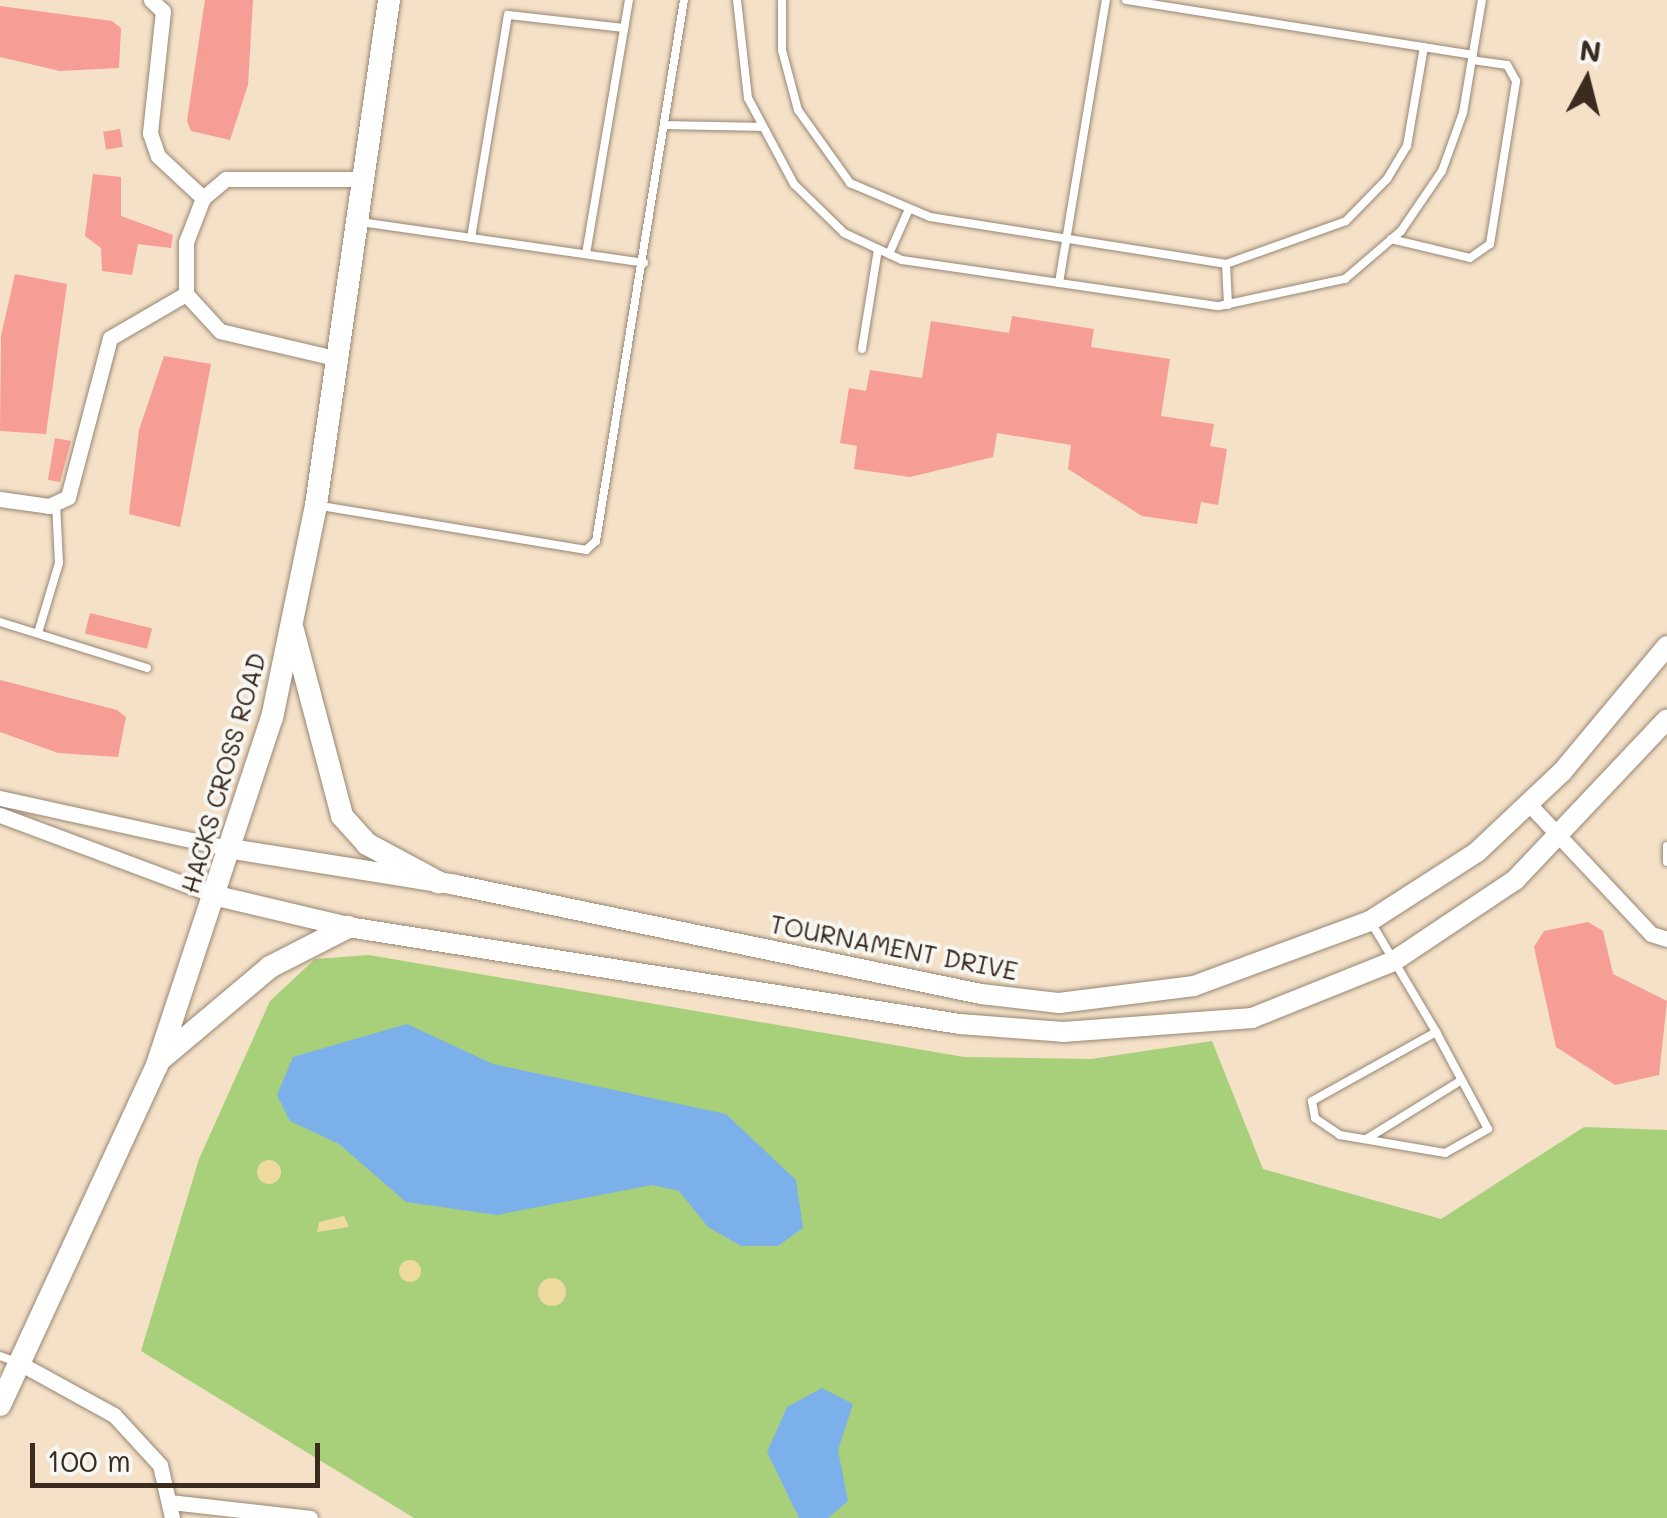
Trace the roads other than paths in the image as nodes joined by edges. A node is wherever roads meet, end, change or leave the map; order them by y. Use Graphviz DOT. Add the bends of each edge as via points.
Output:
graph roads {
  1 [pos="151,0"];
  2 [pos="390,0"];
  3 [pos="629,0"];
  4 [pos="684,0"];
  5 [pos="737,0"];
  6 [pos="782,0"];
  7 [pos="1106,0"];
  8 [pos="1126,0"];
  9 [pos="1482,0"];
  10 [pos="624,28"];
  11 [pos="1424,48"];
  12 [pos="1473,57"];
  13 [pos="666,125"];
  14 [pos="764,127"];
  15 [pos="362,179"];
  16 [pos="203,198"];
  17 [pos="909,210"];
  18 [pos="356,222"];
  19 [pos="471,238"];
  20 [pos="1391,239"];
  21 [pos="1066,242"];
  22 [pos="878,249"];
  23 [pos="586,254"];
  24 [pos="890,254"];
  25 [pos="644,262"];
  26 [pos="1226,264"];
  27 [pos="1059,283"];
  28 [pos="186,294"];
  29 [pos="1228,305"];
  30 [pos="862,349"];
  31 [pos="339,358"];
  32 [pos="0,499"];
  33 [pos="56,504"];
  34 [pos="316,505"];
  35 [pos="0,622"];
  36 [pos="292,623"];
  37 [pos="38,633"];
  38 [pos="1667,646"];
  39 [pos="148,668"];
  40 [pos="1667,719"];
  41 [pos="0,798"];
  42 [pos="1529,804"];
  43 [pos="0,815"];
  44 [pos="1564,838"];
  45 [pos="1667,846"];
  46 [pos="232,849"];
  47 [pos="1667,862"];
  48 [pos="438,882"];
  49 [pos="217,896"];
  50 [pos="1370,921"];
  51 [pos="348,927"];
  52 [pos="1667,938"];
  53 [pos="1394,961"];
  54 [pos="1436,1032"];
  55 [pos="157,1064"];
  56 [pos="1462,1080"];
  57 [pos="1368,1138"];
  58 [pos="0,1356"];
  59 [pos="23,1364"];
  60 [pos="0,1405"];
  61 [pos="171,1510"];
  62 [pos="310,1518"];
  1 -- 16 [label="street" via="163,11 150,133 158,156"];
  2 -- 15 [label="main road, HACKS CROSS ROAD"];
  3 -- 10 [label="lane"];
  4 -- 13 [label="lane"];
  5 -- 14 [label="lane" via="748,98"];
  6 -- 17 [label="lane" via="786,74 819,146 850,183"];
  7 -- 21 [label="lane"];
  8 -- 11 [label="lane"];
  9 -- 12 [label="lane"];
  10 -- 19 [label="lane" via="508,16"];
  10 -- 23 [label="lane"];
  11 -- 12 [label="lane"];
  11 -- 26 [label="lane" via="1406,146 1387,179 1346,221"];
  12 -- 20 [label="lane" via="1442,171"];
  12 -- 20 [label="lane" via="1506,65 1516,81 1490,244 1470,258"];
  13 -- 14 [label="lane"];
  13 -- 25 [label="lane"];
  14 -- 22 [label="lane" via="794,184 844,234"];
  15 -- 16 [label="street" via="243,174"];
  15 -- 18 [label="main road, HACKS CROSS ROAD"];
  16 -- 28 [label="street" via="186,242"];
  17 -- 21 [label="lane"];
  17 -- 24 [label="lane"];
  18 -- 19 [label="lane"];
  18 -- 31 [label="main road, HACKS CROSS ROAD"];
  19 -- 23 [label="lane"];
  20 -- 29 [label="lane" via="1344,279"];
  21 -- 26 [label="lane"];
  21 -- 27 [label="lane"];
  22 -- 24 [label="lane"];
  22 -- 30 [label="lane"];
  23 -- 25 [label="lane"];
  24 -- 27 [label="lane"];
  25 -- 34 [label="lane" via="596,541 586,550"];
  26 -- 29 [label="lane"];
  27 -- 29 [label="lane"];
  28 -- 31 [label="street" via="220,331"];
  28 -- 33 [label="street" via="110,338 80,474"];
  31 -- 34 [label="main road, HACKS CROSS ROAD"];
  32 -- 33 [label="street"];
  33 -- 37 [label="lane" via="59,563"];
  34 -- 36 [label="main road, HACKS CROSS ROAD"];
  35 -- 37 [label="lane"];
  36 -- 46 [label="main road, HACKS CROSS ROAD"];
  36 -- 48 [label="main road" via="342,816 367,844"];
  37 -- 39 [label="lane"];
  38 -- 42 [label="street, TOURNAMENT DRIVE"];
  40 -- 44 [label="street"];
  41 -- 46 [label="street, TOURNAMENT DRIVE"];
  42 -- 44 [label="street"];
  42 -- 50 [label="street, TOURNAMENT DRIVE" via="1476,852"];
  43 -- 49 [label="street"];
  44 -- 52 [label="street" via="1651,934"];
  44 -- 53 [label="street"];
  45 -- 47 [label="lane"];
  46 -- 48 [label="street, TOURNAMENT DRIVE"];
  46 -- 49 [label="main road, HACKS CROSS ROAD"];
  48 -- 50 [label="street, TOURNAMENT DRIVE" via="1059,1003 1194,986"];
  49 -- 51 [label="street"];
  49 -- 55 [label="main road, HACKS CROSS ROAD"];
  50 -- 53 [label="lane"];
  51 -- 53 [label="street" via="1063,1032 1252,1018"];
  51 -- 55 [label="main road" via="228,997"];
  53 -- 54 [label="lane"];
  54 -- 56 [label="lane"];
  54 -- 57 [label="lane" via="1312,1102 1328,1127"];
  55 -- 59 [label="main road, HACKS CROSS ROAD"];
  56 -- 57 [label="lane"];
  56 -- 57 [label="lane" via="1488,1130 1445,1153"];
  58 -- 59 [label="lane"];
  59 -- 60 [label="main road, HACKS CROSS ROAD"];
  59 -- 61 [label="street" via="114,1415 160,1466"];
  61 -- 62 [label="street"];
}
